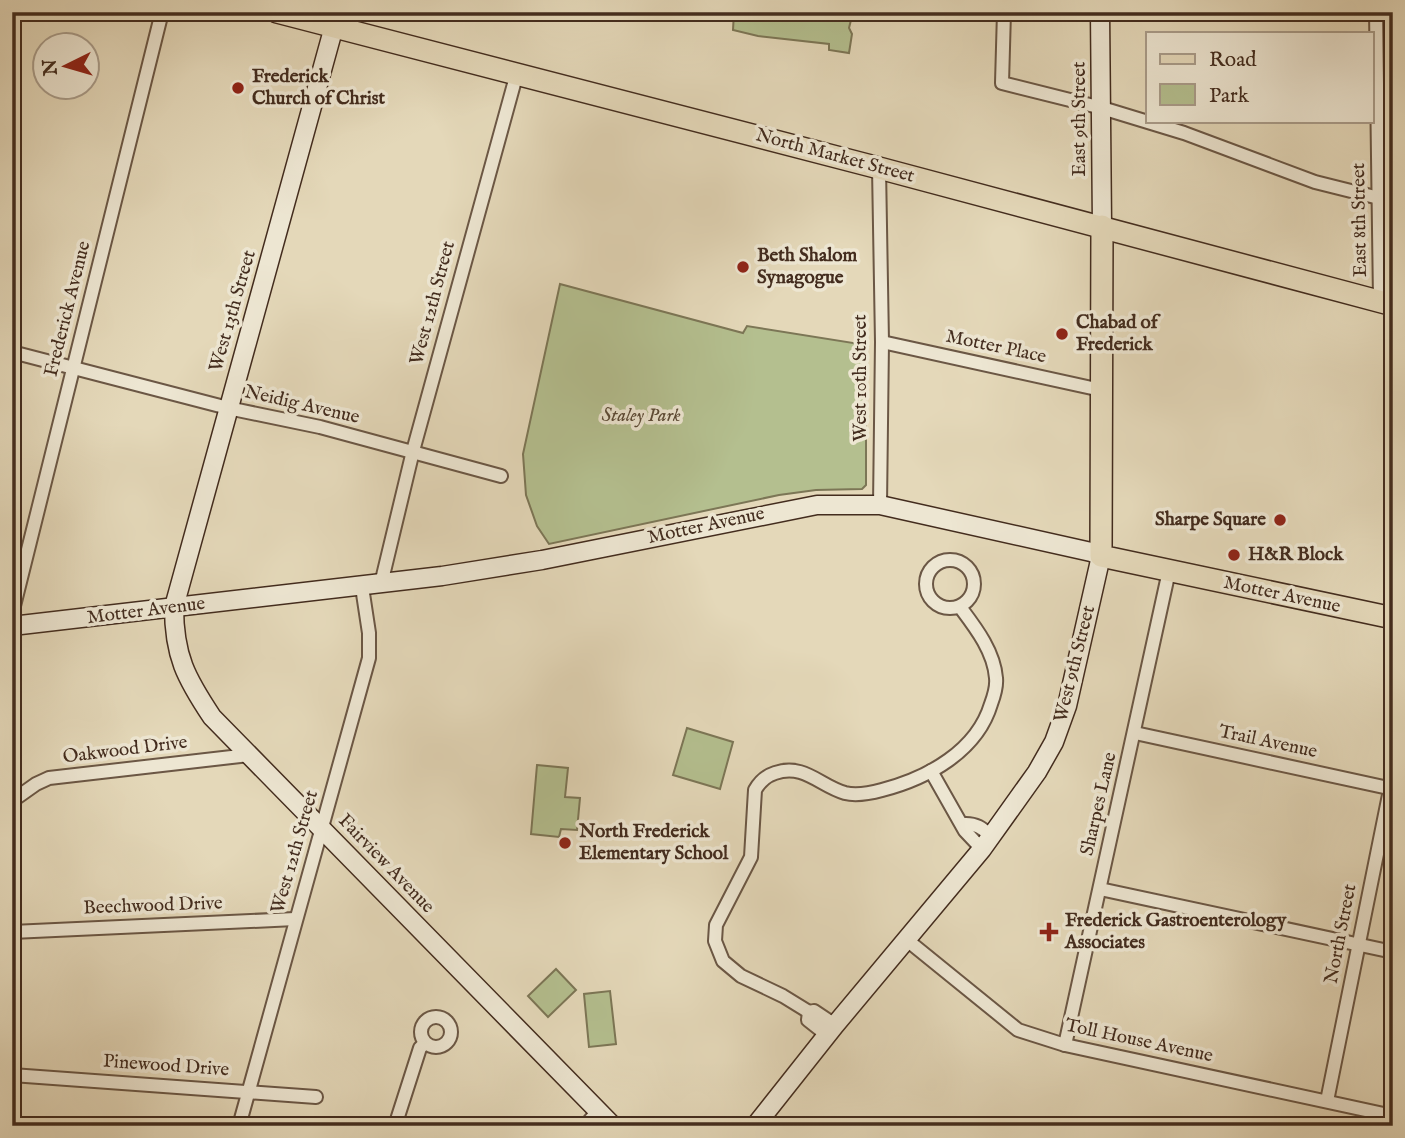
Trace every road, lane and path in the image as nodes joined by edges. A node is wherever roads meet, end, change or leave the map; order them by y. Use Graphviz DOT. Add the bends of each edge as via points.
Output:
graph roads {
  1 [pos="162,12"];
  2 [pos="277,12"];
  3 [pos="1004,12"];
  4 [pos="1100,12"];
  5 [pos="1376,12"];
  6 [pos="336,19"];
  7 [pos="517,73"];
  8 [pos="1101,108"];
  9 [pos="1146,122"];
  10 [pos="1147,122"];
  11 [pos="1378,158"];
  12 [pos="1393,158"];
  13 [pos="879,168"];
  14 [pos="1379,198"];
  15 [pos="1102,226"];
  16 [pos="1386,303"];
  17 [pos="882,342"];
  18 [pos="12,352"];
  19 [pos="73,367"];
  20 [pos="1101,390"];
  21 [pos="228,408"];
  22 [pos="413,451"];
  23 [pos="501,476"];
  24 [pos="880,505"];
  25 [pos="1101,556"];
  26 [pos="1169,571"];
  27 [pos="381,584"];
  28 [pos="362,587"];
  29 [pos="173,607"];
  30 [pos="960,607"];
  31 [pos="12,614"];
  32 [pos="1393,618"];
  33 [pos="12,626"];
  34 [pos="1135,733"];
  35 [pos="249,755"];
  36 [pos="931,771"];
  37 [pos="1393,775"];
  38 [pos="1392,789"];
  39 [pos="12,801"];
  40 [pos="323,829"];
  41 [pos="987,843"];
  42 [pos="1100,889"];
  43 [pos="295,919"];
  44 [pos="12,932"];
  45 [pos="907,940"];
  46 [pos="1359,945"];
  47 [pos="1393,952"];
  48 [pos="831,1030"];
  49 [pos="425,1043"];
  50 [pos="1065,1045"];
  51 [pos="12,1075"];
  52 [pos="249,1091"];
  53 [pos="316,1097"];
  54 [pos="1326,1101"];
  55 [pos="1393,1116"];
  56 [pos="606,1121"];
  57 [pos="239,1126"];
  58 [pos="395,1126"];
  59 [pos="585,1126"];
  60 [pos="755,1126"];
  1 -- 19 [label="street, Frederick Avenue"];
  2 -- 6 [label="main road, North Market Street"];
  3 -- 8 [label="street" via="1002,83"];
  4 -- 8 [label="street, East 9th Street"];
  5 -- 11 [label="street, East 8th Street"];
  6 -- 7 [label="main road, North Market Street"];
  6 -- 21 [label="street, West 13th Street"];
  7 -- 13 [label="main road, North Market Street"];
  7 -- 22 [label="street, West 12th Street"];
  8 -- 9 [label="street"];
  8 -- 15 [label="street, East 9th Street"];
  10 -- 14 [label="street" via="1315,182"];
  11 -- 12 [label="street"];
  11 -- 14 [label="street, East 8th Street"];
  13 -- 15 [label="main road, North Market Street"];
  13 -- 17 [label="street, West 10th Street"];
  14 -- 16 [label="street, East 8th Street"];
  15 -- 16 [label="main road, North Market Street"];
  15 -- 20 [label="main road, West 9th Street"];
  17 -- 20 [label="street, Motter Place"];
  17 -- 24 [label="street, West 10th Street"];
  18 -- 19 [label="street, Neidig Avenue"];
  19 -- 21 [label="street, Neidig Avenue"];
  19 -- 31 [label="street, Frederick Avenue"];
  20 -- 25 [label="main road, West 9th Street"];
  21 -- 22 [label="street, Neidig Avenue"];
  21 -- 29 [label="street, West 13th Street"];
  22 -- 23 [label="street, Neidig Avenue"];
  22 -- 27 [label="street, West 12th Street"];
  24 -- 25 [label="street, Motter Avenue"];
  24 -- 27 [label="street, Motter Avenue" via="817,505 542,560"];
  25 -- 26 [label="main road, Motter Avenue"];
  25 -- 41 [label="street, West 9th Street" via="1067,706 1054,742"];
  26 -- 32 [label="main road, Motter Avenue"];
  26 -- 34 [label="street, Sharpes Lane"];
  27 -- 28 [label="street, Motter Avenue"];
  28 -- 29 [label="street, Motter Avenue"];
  28 -- 40 [label="street, West 12th Street" via="369,658"];
  29 -- 33 [label="street, Motter Avenue"];
  29 -- 35 [label="street, Fairview Avenue" via="178,651 189,683 212,717"];
  30 -- 36 [label="street" via="981,635 996,677 995,690 973,740"];
  34 -- 38 [label="street, Trail Avenue"];
  34 -- 42 [label="street, Sharpes Lane"];
  35 -- 39 [label="street, Oakwood Drive" via="49,778"];
  35 -- 40 [label="street, Fairview Avenue"];
  36 -- 41 [label="street" via="963,824 980,826"];
  36 -- 48 [label="street" via="861,794 842,792 807,773 783,771 764,779 755,789 751,856 716,925 715,941 723,961 741,976 814,1011"];
  37 -- 38 [label="street, North Street"];
  38 -- 46 [label="street, North Street"];
  40 -- 43 [label="street, West 12th Street"];
  40 -- 56 [label="street, Fairview Avenue"];
  41 -- 45 [label="street, West 9th Street"];
  42 -- 46 [label="street"];
  42 -- 50 [label="street, Sharpes Lane"];
  43 -- 44 [label="street, Beechwood Drive"];
  43 -- 52 [label="street, West 12th Street"];
  45 -- 48 [label="street, West 9th Street"];
  45 -- 50 [label="street, Toll House Avenue" via="1018,1030"];
  46 -- 47 [label="street"];
  46 -- 54 [label="street, North Street"];
  48 -- 60 [label="street, West 9th Street"];
  49 -- 58 [label="street"];
  50 -- 54 [label="street, Toll House Avenue"];
  51 -- 52 [label="street, Pinewood Drive"];
  52 -- 53 [label="street, Pinewood Drive"];
  52 -- 57 [label="street, West 12th Street"];
  54 -- 55 [label="street, Toll House Avenue"];
  56 -- 59 [label="street"];
}
